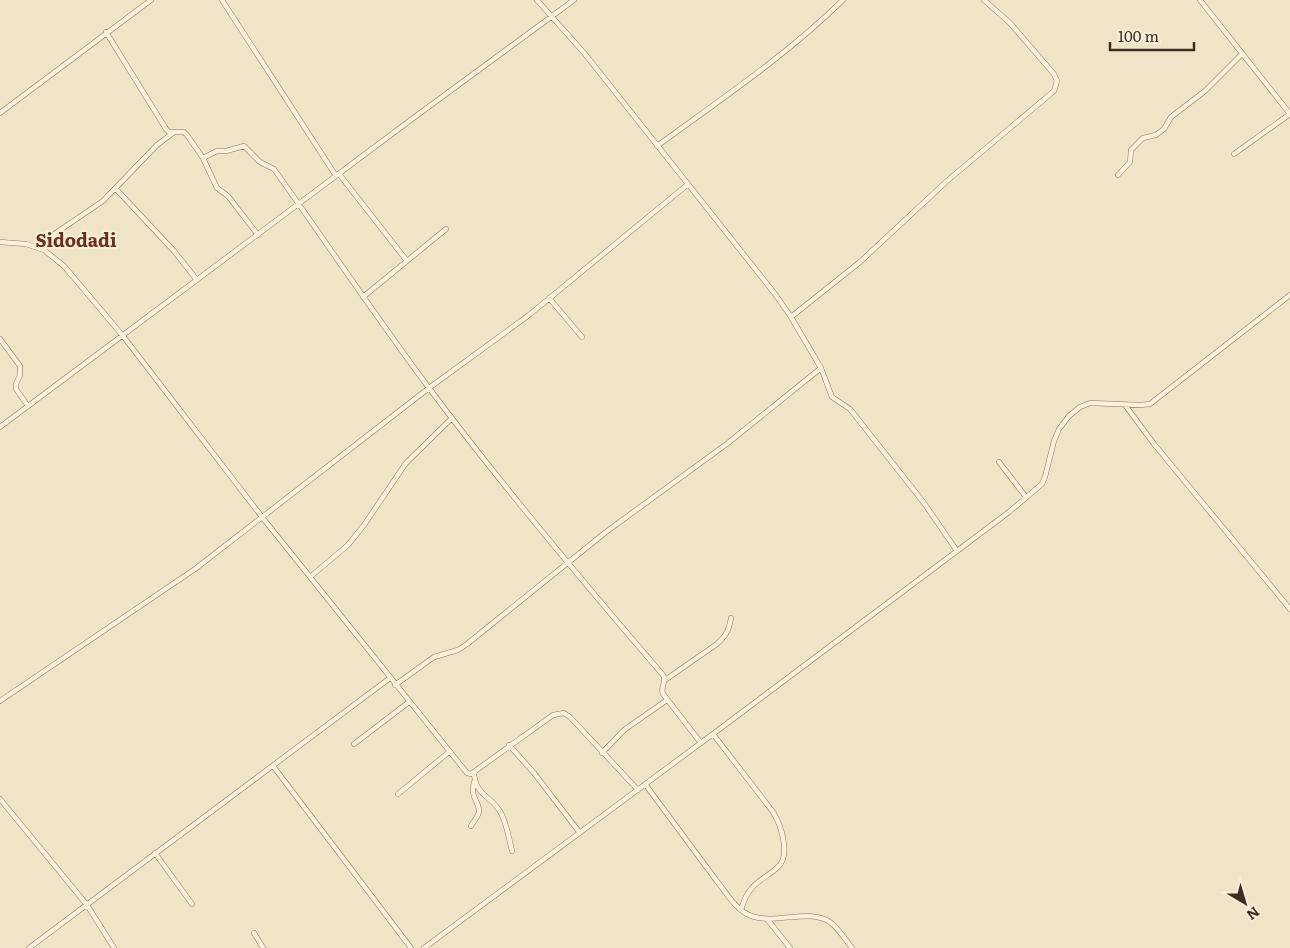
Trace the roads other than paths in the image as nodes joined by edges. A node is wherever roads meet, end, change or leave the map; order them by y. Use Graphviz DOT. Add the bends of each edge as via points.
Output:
graph roads {
  1 [pos="151,0"];
  2 [pos="222,0"];
  3 [pos="538,0"];
  4 [pos="574,0"];
  5 [pos="843,0"];
  6 [pos="984,0"];
  7 [pos="1200,0"];
  8 [pos="552,16"];
  9 [pos="106,32"];
  10 [pos="1242,54"];
  11 [pos="0,113"];
  12 [pos="1290,114"];
  13 [pos="173,133"];
  14 [pos="657,146"];
  15 [pos="1234,154"];
  16 [pos="203,158"];
  17 [pos="337,175"];
  18 [pos="1118,175"];
  19 [pos="687,185"];
  20 [pos="116,189"];
  21 [pos="299,204"];
  22 [pos="446,229"];
  23 [pos="258,235"];
  24 [pos="0,242"];
  25 [pos="35,247"];
  26 [pos="407,261"];
  27 [pos="197,280"];
  28 [pos="1290,295"];
  29 [pos="363,297"];
  30 [pos="550,298"];
  31 [pos="791,317"];
  32 [pos="123,336"];
  33 [pos="582,337"];
  34 [pos="0,339"];
  35 [pos="821,368"];
  36 [pos="429,388"];
  37 [pos="1125,404"];
  38 [pos="28,406"];
  39 [pos="452,418"];
  40 [pos="0,427"];
  41 [pos="999,462"];
  42 [pos="1026,497"];
  43 [pos="262,517"];
  44 [pos="957,551"];
  45 [pos="567,563"];
  46 [pos="310,577"];
  47 [pos="1290,609"];
  48 [pos="732,618"];
  49 [pos="390,678"];
  50 [pos="665,680"];
  51 [pos="396,684"];
  52 [pos="667,700"];
  53 [pos="0,701"];
  54 [pos="409,702"];
  55 [pos="714,734"];
  56 [pos="701,743"];
  57 [pos="354,744"];
  58 [pos="510,745"];
  59 [pos="449,752"];
  60 [pos="602,753"];
  61 [pos="272,766"];
  62 [pos="474,772"];
  63 [pos="474,781"];
  64 [pos="645,784"];
  65 [pos="638,790"];
  66 [pos="398,794"];
  67 [pos="0,800"];
  68 [pos="471,826"];
  69 [pos="580,833"];
  70 [pos="512,851"];
  71 [pos="155,853"];
  72 [pos="192,904"];
  73 [pos="87,905"];
  74 [pos="740,910"];
  75 [pos="767,919"];
  76 [pos="254,933"];
  77 [pos="29,948"];
  78 [pos="114,948"];
  79 [pos="263,948"];
  80 [pos="411,948"];
  81 [pos="424,948"];
  82 [pos="790,948"];
  83 [pos="852,948"];
  1 -- 9 [label="street"];
  2 -- 17 [label="street"];
  3 -- 8 [label="street"];
  4 -- 8 [label="street"];
  5 -- 14 [label="street" via="800,39"];
  6 -- 31 [label="street" via="1010,23 1054,74 1054,91 947,181 860,262"];
  7 -- 10 [label="street"];
  8 -- 14 [label="street"];
  8 -- 17 [label="street"];
  9 -- 11 [label="street"];
  9 -- 13 [label="street" via="166,128"];
  10 -- 12 [label="street"];
  10 -- 18 [label="street" via="1205,91 1171,117 1164,129 1156,135 1142,138 1131,150 1130,162"];
  12 -- 15 [label="street"];
  13 -- 16 [label="street" via="187,135"];
  13 -- 20 [label="street" via="157,145"];
  14 -- 19 [label="street"];
  16 -- 21 [label="street" via="217,151 244,146 260,162 274,169"];
  16 -- 23 [label="street" via="217,188 228,196"];
  17 -- 21 [label="street"];
  17 -- 26 [label="street"];
  19 -- 30 [label="street"];
  19 -- 31 [label="street"];
  20 -- 25 [label="street"];
  20 -- 27 [label="street" via="174,250"];
  21 -- 23 [label="street"];
  21 -- 29 [label="street"];
  22 -- 26 [label="street"];
  23 -- 27 [label="street"];
  24 -- 25 [label="street"];
  25 -- 32 [label="street" via="64,266"];
  26 -- 29 [label="street"];
  27 -- 32 [label="street"];
  28 -- 37 [label="street" via="1155,402"];
  29 -- 36 [label="street"];
  30 -- 33 [label="street"];
  30 -- 36 [label="street"];
  31 -- 35 [label="street"];
  32 -- 38 [label="street"];
  32 -- 43 [label="street"];
  34 -- 38 [label="street" via="20,366 16,389"];
  35 -- 44 [label="street" via="832,397 847,406 856,417 924,503"];
  35 -- 45 [label="street" via="728,443"];
  36 -- 39 [label="street"];
  36 -- 43 [label="street"];
  37 -- 42 [label="street" via="1090,404 1080,406 1072,413 1056,435 1043,482"];
  37 -- 47 [label="street"];
  38 -- 40 [label="street"];
  39 -- 45 [label="street"];
  39 -- 46 [label="street" via="406,463 348,545"];
  41 -- 42 [label="street"];
  42 -- 44 [label="street"];
  43 -- 46 [label="street"];
  43 -- 53 [label="street" via="171,586"];
  44 -- 55 [label="street"];
  45 -- 50 [label="street"];
  45 -- 51 [label="street" via="462,647 434,657"];
  46 -- 49 [label="street"];
  48 -- 50 [label="street" via="729,630 717,644"];
  49 -- 51 [label="street"];
  49 -- 61 [label="street"];
  50 -- 52 [label="street" via="662,692"];
  51 -- 54 [label="street"];
  52 -- 56 [label="street"];
  52 -- 60 [label="street" via="624,730"];
  54 -- 57 [label="street"];
  54 -- 59 [label="street"];
  55 -- 56 [label="street"];
  55 -- 74 [label="street" via="773,812 782,834 784,856 780,865 752,887"];
  56 -- 64 [label="street"];
  58 -- 60 [label="street" via="553,715 564,713"];
  58 -- 62 [label="street"];
  58 -- 69 [label="street"];
  59 -- 62 [label="street" via="467,773"];
  59 -- 66 [label="street"];
  60 -- 65 [label="street"];
  61 -- 71 [label="street"];
  61 -- 80 [label="street"];
  62 -- 63 [label="street"];
  63 -- 68 [label="street" via="472,789 479,813"];
  63 -- 70 [label="street" via="477,789 500,812"];
  64 -- 65 [label="street"];
  64 -- 74 [label="street"];
  65 -- 69 [label="street"];
  67 -- 73 [label="street"];
  69 -- 81 [label="street"];
  71 -- 72 [label="street"];
  71 -- 73 [label="street"];
  73 -- 77 [label="street"];
  73 -- 78 [label="street"];
  74 -- 75 [label="street"];
  75 -- 82 [label="street"];
  75 -- 83 [label="street" via="824,919"];
  76 -- 79 [label="street"];
}
